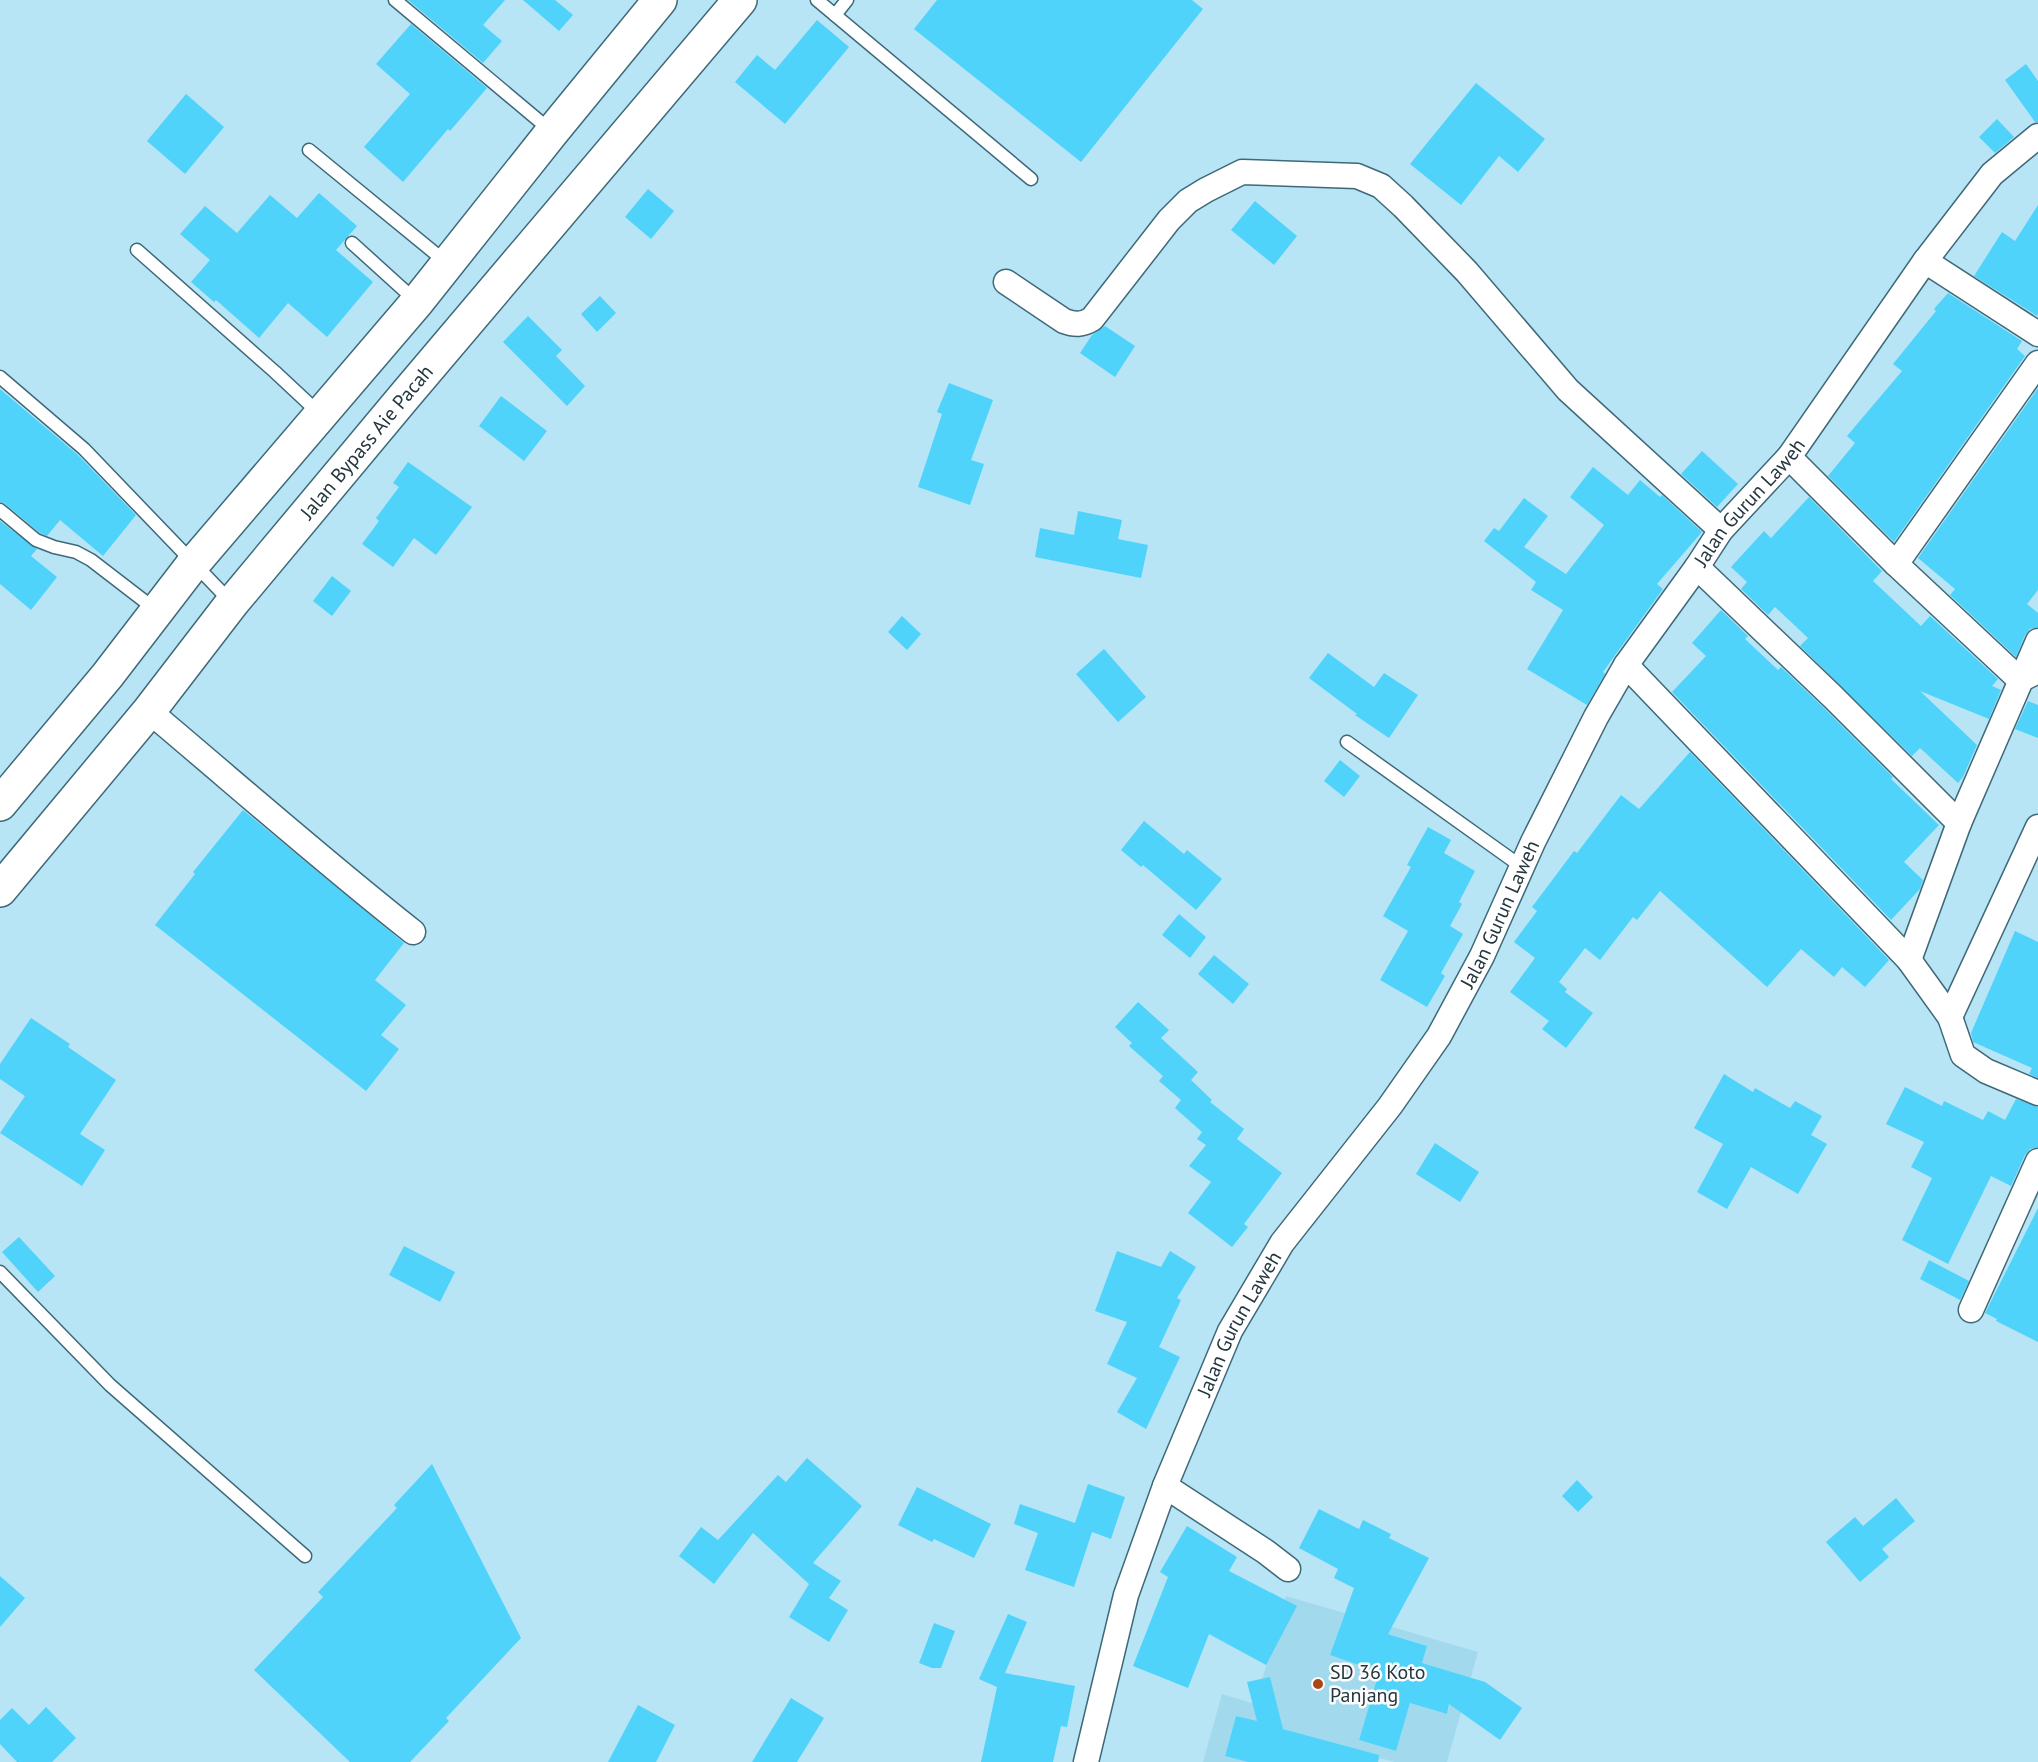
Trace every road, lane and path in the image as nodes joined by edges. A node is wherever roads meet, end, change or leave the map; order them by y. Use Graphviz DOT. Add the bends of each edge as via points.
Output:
graph roads {
  1 [pos="394,0"];
  2 [pos="660,0"];
  3 [pos="740,0"];
  4 [pos="817,0"];
  5 [pos="847,0"];
  6 [pos="835,15"];
  7 [pos="552,132"];
  8 [pos="2038,135"];
  9 [pos="309,150"];
  10 [pos="1031,179"];
  11 [pos="352,243"];
  12 [pos="137,250"];
  13 [pos="1925,261"];
  14 [pos="448,264"];
  15 [pos="1006,282"];
  16 [pos="417,302"];
  17 [pos="2038,334"];
  18 [pos="2038,363"];
  19 [pos="0,377"];
  20 [pos="321,416"];
  21 [pos="1789,457"];
  22 [pos="0,510"];
  23 [pos="1721,530"];
  24 [pos="194,564"];
  25 [pos="1896,564"];
  26 [pos="1697,567"];
  27 [pos="232,603"];
  28 [pos="156,610"];
  29 [pos="2038,641"];
  30 [pos="1626,665"];
  31 [pos="2029,676"];
  32 [pos="149,711"];
  33 [pos="1347,742"];
  34 [pos="0,804"];
  35 [pos="1959,823"];
  36 [pos="2038,826"];
  37 [pos="1522,867"];
  38 [pos="0,891"];
  39 [pos="413,932"];
  40 [pos="1909,960"];
  41 [pos="1950,1017"];
  42 [pos="2038,1093"];
  43 [pos="2038,1161"];
  44 [pos="0,1272"];
  45 [pos="1971,1310"];
  46 [pos="1166,1486"];
  47 [pos="305,1556"];
  48 [pos="1288,1569"];
  49 [pos="1086,1762"];
  1 -- 7 [label="lane"];
  2 -- 7 [label="highway"];
  3 -- 27 [label="highway, Jalan Bypass Aie Pacah"];
  4 -- 6 [label="lane"];
  5 -- 6 [label="lane"];
  6 -- 10 [label="lane"];
  7 -- 14 [label="highway"];
  8 -- 13 [label="street, Jalan Gurun Laweh" via="1992,174"];
  9 -- 14 [label="lane"];
  11 -- 16 [label="lane"];
  12 -- 20 [label="lane"];
  13 -- 17 [label="street"];
  13 -- 21 [label="street, Jalan Gurun Laweh"];
  14 -- 16 [label="highway"];
  15 -- 23 [label="street" via="1064,321 1084,324 1092,319 1169,220 1206,190 1242,172 1357,176 1381,186 1403,206 1467,272 1568,390"];
  16 -- 20 [label="highway"];
  18 -- 25 [label="street"];
  19 -- 24 [label="lane" via="84,449"];
  20 -- 24 [label="highway"];
  21 -- 23 [label="street, Jalan Gurun Laweh"];
  21 -- 25 [label="street"];
  22 -- 28 [label="lane" via="36,540 91,560"];
  23 -- 26 [label="street, Jalan Gurun Laweh"];
  24 -- 27 [label="lane"];
  24 -- 28 [label="highway"];
  25 -- 31 [label="street"];
  26 -- 30 [label="street, Jalan Gurun Laweh"];
  26 -- 35 [label="street"];
  27 -- 32 [label="highway, Jalan Bypass Aie Pacah"];
  28 -- 34 [label="highway" via="107,676"];
  29 -- 31 [label="street"];
  30 -- 37 [label="street, Jalan Gurun Laweh"];
  30 -- 40 [label="street"];
  31 -- 35 [label="street"];
  32 -- 38 [label="highway, Jalan Bypass Aie Pacah"];
  32 -- 39 [label="street" via="345,879"];
  33 -- 37 [label="lane"];
  35 -- 40 [label="street"];
  36 -- 41 [label="street"];
  37 -- 46 [label="street, Jalan Gurun Laweh" via="1482,956 1438,1036 1390,1106 1282,1243 1230,1331"];
  40 -- 41 [label="street"];
  41 -- 42 [label="street" via="1963,1055 1986,1071"];
  43 -- 45 [label="street"];
  44 -- 47 [label="lane" via="110,1385"];
  46 -- 48 [label="street"];
  46 -- 49 [label="street, Jalan Gurun Laweh" via="1126,1594"];
}
